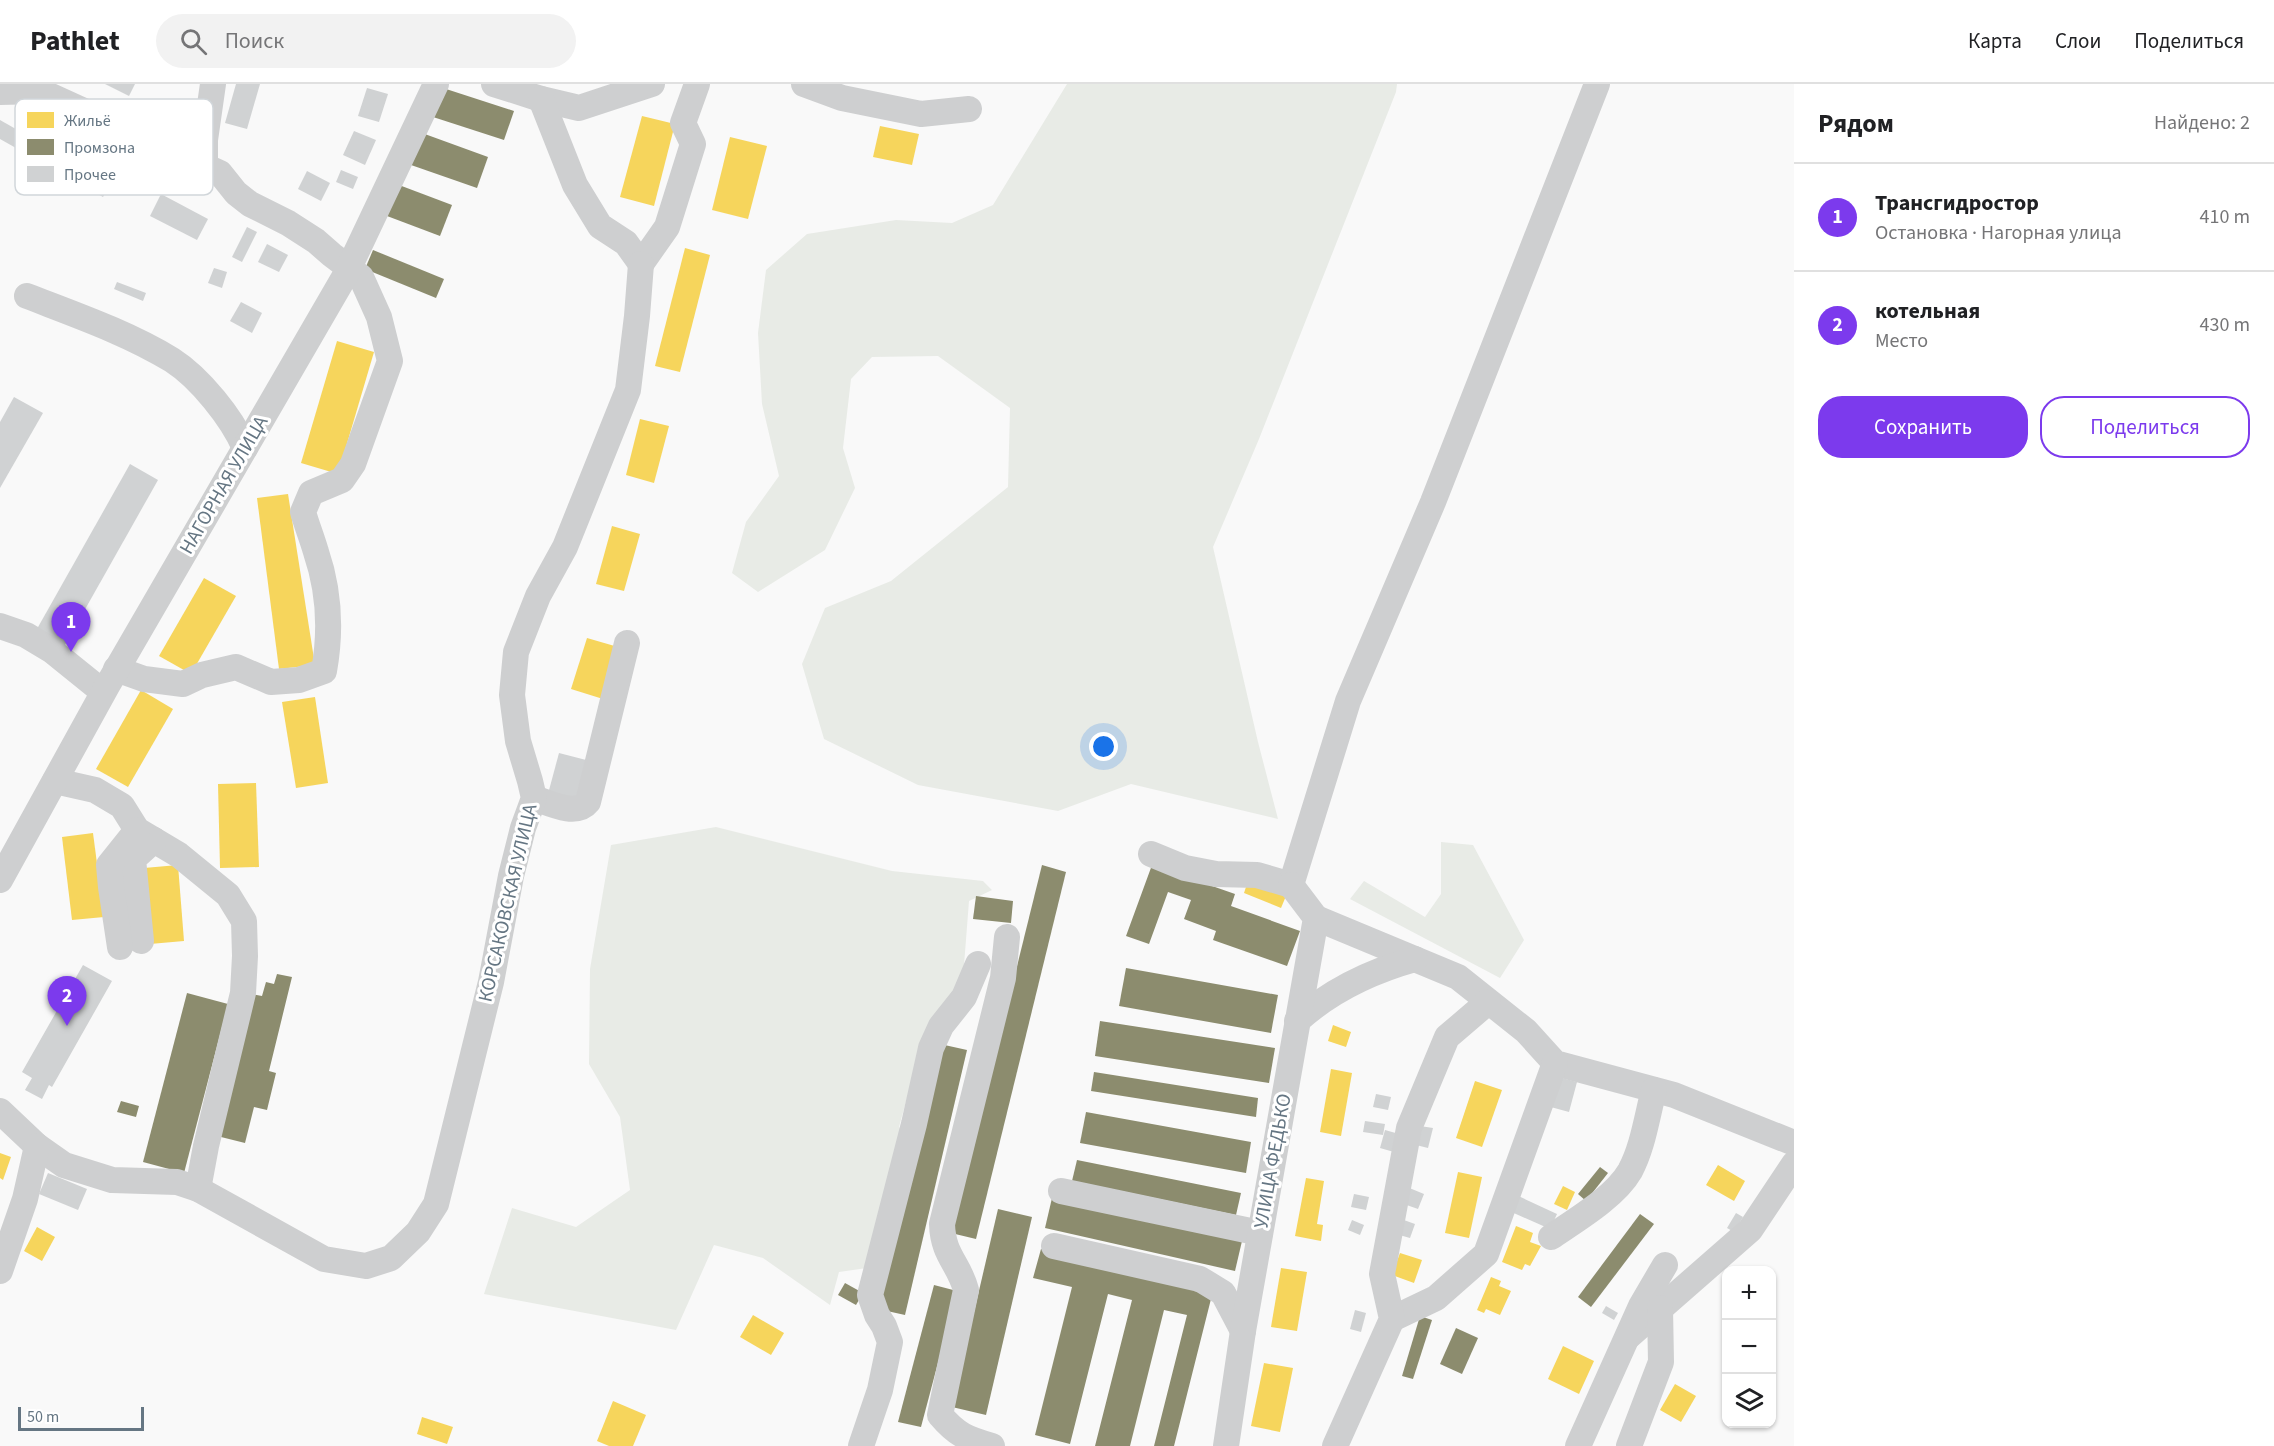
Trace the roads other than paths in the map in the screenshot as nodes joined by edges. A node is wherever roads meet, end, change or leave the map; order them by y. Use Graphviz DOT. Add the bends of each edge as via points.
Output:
graph roads {
  1 [pos="436,84"];
  2 [pos="494,84"];
  3 [pos="652,84"];
  4 [pos="697,84"];
  5 [pos="804,84"];
  6 [pos="1597,84"];
  7 [pos="0,92"];
  8 [pos="57,99"];
  9 [pos="541,99"];
  10 [pos="969,109"];
  11 [pos="213,170"];
  12 [pos="641,264"];
  13 [pos="349,267"];
  14 [pos="27,296"];
  15 [pos="245,448"];
  16 [pos="0,626"];
  17 [pos="627,643"];
  18 [pos="116,669"];
  19 [pos="103,692"];
  20 [pos="55,781"];
  21 [pos="534,798"];
  22 [pos="146,835"];
  23 [pos="1151,854"];
  24 [pos="0,880"];
  25 [pos="1291,885"];
  26 [pos="1316,918"];
  27 [pos="1007,937"];
  28 [pos="131,944"];
  29 [pos="1415,959"];
  30 [pos="978,964"];
  31 [pos="1488,1002"];
  32 [pos="1298,1021"];
  33 [pos="1555,1063"];
  34 [pos="1654,1090"];
  35 [pos="0,1111"];
  36 [pos="1794,1143"];
  37 [pos="37,1146"];
  38 [pos="1794,1164"];
  39 [pos="198,1189"];
  40 [pos="1061,1191"];
  41 [pos="1260,1233"];
  42 [pos="1551,1237"];
  43 [pos="1054,1246"];
  44 [pos="1665,1265"];
  45 [pos="0,1271"];
  46 [pos="1660,1308"];
  47 [pos="1392,1319"];
  48 [pos="1243,1331"];
  49 [pos="1629,1336"];
  50 [pos="861,1446"];
  51 [pos="992,1446"];
  52 [pos="1226,1446"];
  53 [pos="1335,1446"];
  54 [pos="1578,1446"];
  55 [pos="1629,1446"];
  1 -- 13 [label="street, НАГОРНАЯ УЛИЦА"];
  2 -- 9 [label="street"];
  3 -- 9 [label="street" via="579,108"];
  4 -- 12 [label="street" via="683,123 693,144 667,227"];
  5 -- 10 [label="street" via="842,98 921,114"];
  6 -- 25 [label="street" via="1433,502 1348,701"];
  7 -- 8 [label="street" via="40,91"];
  9 -- 12 [label="street" via="575,185 600,226 626,243"];
  11 -- 13 [label="street" via="250,204 307,235"];
  12 -- 21 [label="street, КОРСАКОВСКАЯ УЛИЦА" via="628,390 565,547 538,596 516,652 513,707"];
  13 -- 15 [label="street, НАГОРНАЯ УЛИЦА"];
  13 -- 18 [label="street" via="366,287 390,361 353,464 342,480 311,493 303,512 328,600 324,671 299,680 271,682 236,667 183,684 144,679"];
  14 -- 15 [label="street" via="172,360 225,411"];
  15 -- 18 [label="street, НАГОРНАЯ УЛИЦА"];
  16 -- 19 [label="street" via="51,650"];
  17 -- 21 [label="street" via="588,802 576,810"];
  18 -- 19 [label="street, НАГОРНАЯ УЛИЦА"];
  19 -- 20 [label="street, НАГОРНАЯ УЛИЦА"];
  20 -- 22 [label="street" via="95,790 122,806"];
  20 -- 24 [label="street, НАГОРНАЯ УЛИЦА"];
  21 -- 39 [label="street, КОРСАКОВСКАЯ УЛИЦА" via="514,866 491,982 436,1204 418,1232 391,1258 366,1266 324,1259"];
  22 -- 28 [label="street" via="109,865 111,887"];
  22 -- 39 [label="street" via="179,855 228,895 244,921 243,993"];
  23 -- 25 [label="street" via="1185,868 1257,875"];
  25 -- 26 [label="street"];
  26 -- 29 [label="street"];
  26 -- 32 [label="street, УЛИЦА ФЕДЬКО"];
  27 -- 51 [label="street" via="1003,978 942,1224 943,1241 963,1276 966,1290 940,1415 969,1440"];
  29 -- 31 [label="street" via="1458,977"];
  29 -- 32 [label="street" via="1363,977"];
  30 -- 50 [label="street" via="964,997 941,1026 931,1048 870,1295 890,1342 880,1390"];
  31 -- 33 [label="street" via="1526,1031"];
  31 -- 47 [label="street" via="1447,1036 1410,1128 1382,1274"];
  32 -- 41 [label="street, УЛИЦА ФЕДЬКО"];
  33 -- 34 [label="street"];
  33 -- 47 [label="street" via="1486,1254 1436,1298"];
  34 -- 36 [label="street"];
  34 -- 42 [label="street" via="1630,1172 1591,1209"];
  35 -- 37 [label="street"];
  37 -- 39 [label="street" via="64,1165 111,1180 177,1182"];
  37 -- 45 [label="street" via="25,1199"];
  38 -- 46 [label="street" via="1750,1230"];
  40 -- 41 [label="street"];
  41 -- 48 [label="street, УЛИЦА ФЕДЬКО"];
  43 -- 48 [label="street" via="1212,1285 1223,1293"];
  44 -- 49 [label="street"];
  46 -- 49 [label="street"];
  46 -- 55 [label="street" via="1661,1362"];
  47 -- 53 [label="street"];
  48 -- 52 [label="street, УЛИЦА ФЕДЬКО"];
  49 -- 54 [label="street"];
}
